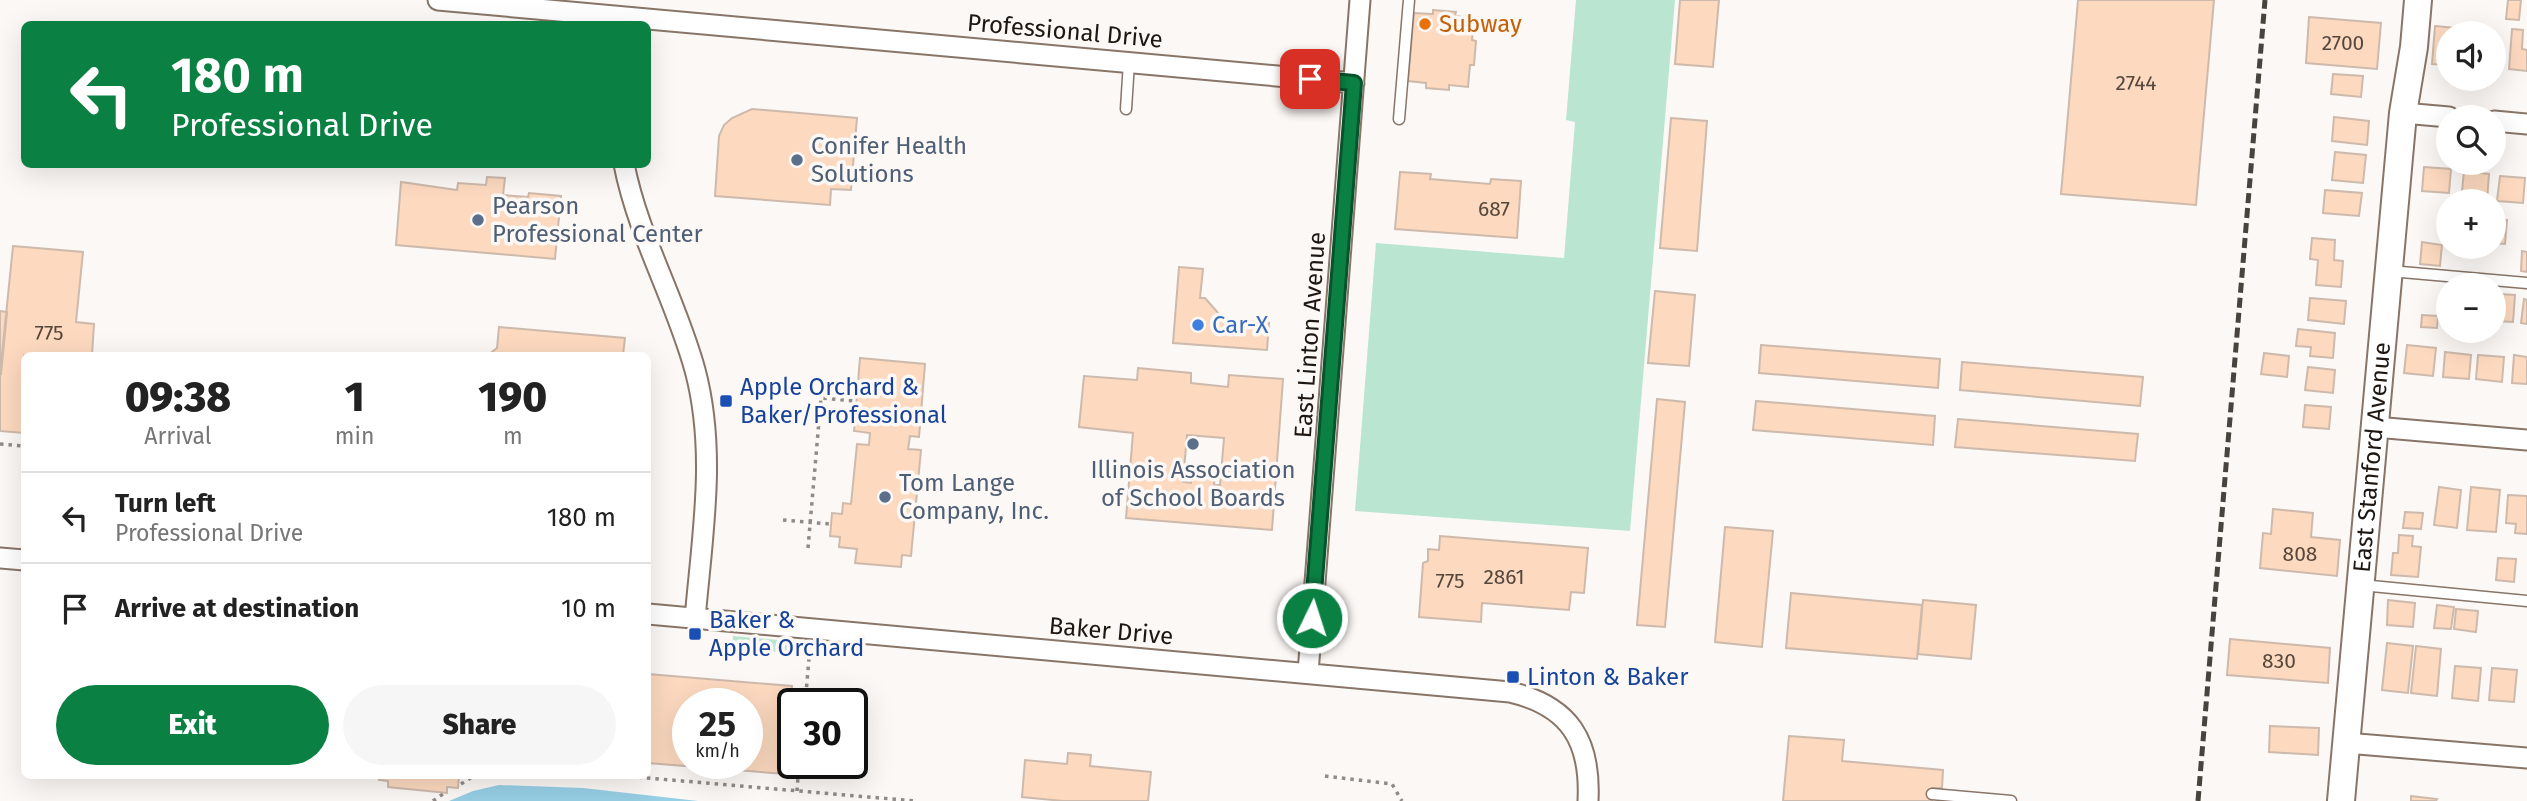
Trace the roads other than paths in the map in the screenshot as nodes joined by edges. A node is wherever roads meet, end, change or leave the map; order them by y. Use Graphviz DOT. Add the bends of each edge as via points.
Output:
graph roads {
  1 [pos="438,0"];
  2 [pos="1360,0"];
  3 [pos="1409,0"];
  4 [pos="2399,0"];
  5 [pos="2418,0"];
  6 [pos="622,14"];
  7 [pos="1129,62"];
  8 [pos="1354,83"];
  9 [pos="1126,109"];
  10 [pos="2403,113"];
  11 [pos="2436,116"];
  12 [pos="1399,119"];
  13 [pos="2506,122"];
  14 [pos="2527,124"];
  15 [pos="625,168"];
  16 [pos="2389,271"];
  17 [pos="2527,284"];
  18 [pos="2375,427"];
  19 [pos="2527,440"];
  20 [pos="0,558"];
  21 [pos="21,560"];
  22 [pos="2361,585"];
  23 [pos="2527,601"];
  24 [pos="651,614"];
  25 [pos="695,619"];
  26 [pos="1308,673"];
  27 [pos="2346,743"];
  28 [pos="2527,758"];
  29 [pos="1932,794"];
  30 [pos="1587,801"];
  31 [pos="2011,801"];
  32 [pos="2341,801"];
  1 -- 6 [label="street, Professional Drive"];
  2 -- 8 [label="street, East Linton Avenue"];
  3 -- 12 [label="lane"];
  4 -- 10 [label="main road, East Stanford Avenue"];
  5 -- 10 [label="main road, East Stanford Avenue"];
  6 -- 7 [label="street, Professional Drive"];
  7 -- 8 [label="street, Professional Drive"];
  7 -- 9 [label="lane"];
  8 -- 26 [label="street, East Linton Avenue"];
  10 -- 11 [label="street"];
  10 -- 16 [label="main road, East Stanford Avenue"];
  13 -- 14 [label="street"];
  15 -- 25 [label="street" via="636,209 678,313 701,398 707,485"];
  16 -- 17 [label="lane"];
  16 -- 18 [label="main road, East Stanford Avenue"];
  18 -- 19 [label="street"];
  18 -- 22 [label="main road, East Stanford Avenue"];
  20 -- 21 [label="street"];
  22 -- 23 [label="lane"];
  22 -- 27 [label="main road, East Stanford Avenue"];
  24 -- 25 [label="street, Baker Drive"];
  25 -- 26 [label="street, Baker Drive"];
  26 -- 30 [label="street, Baker Drive" via="1510,692 1539,701 1577,735 1585,753"];
  27 -- 28 [label="street"];
  27 -- 32 [label="main road, East Stanford Avenue"];
  29 -- 31 [label="lane"];
}
